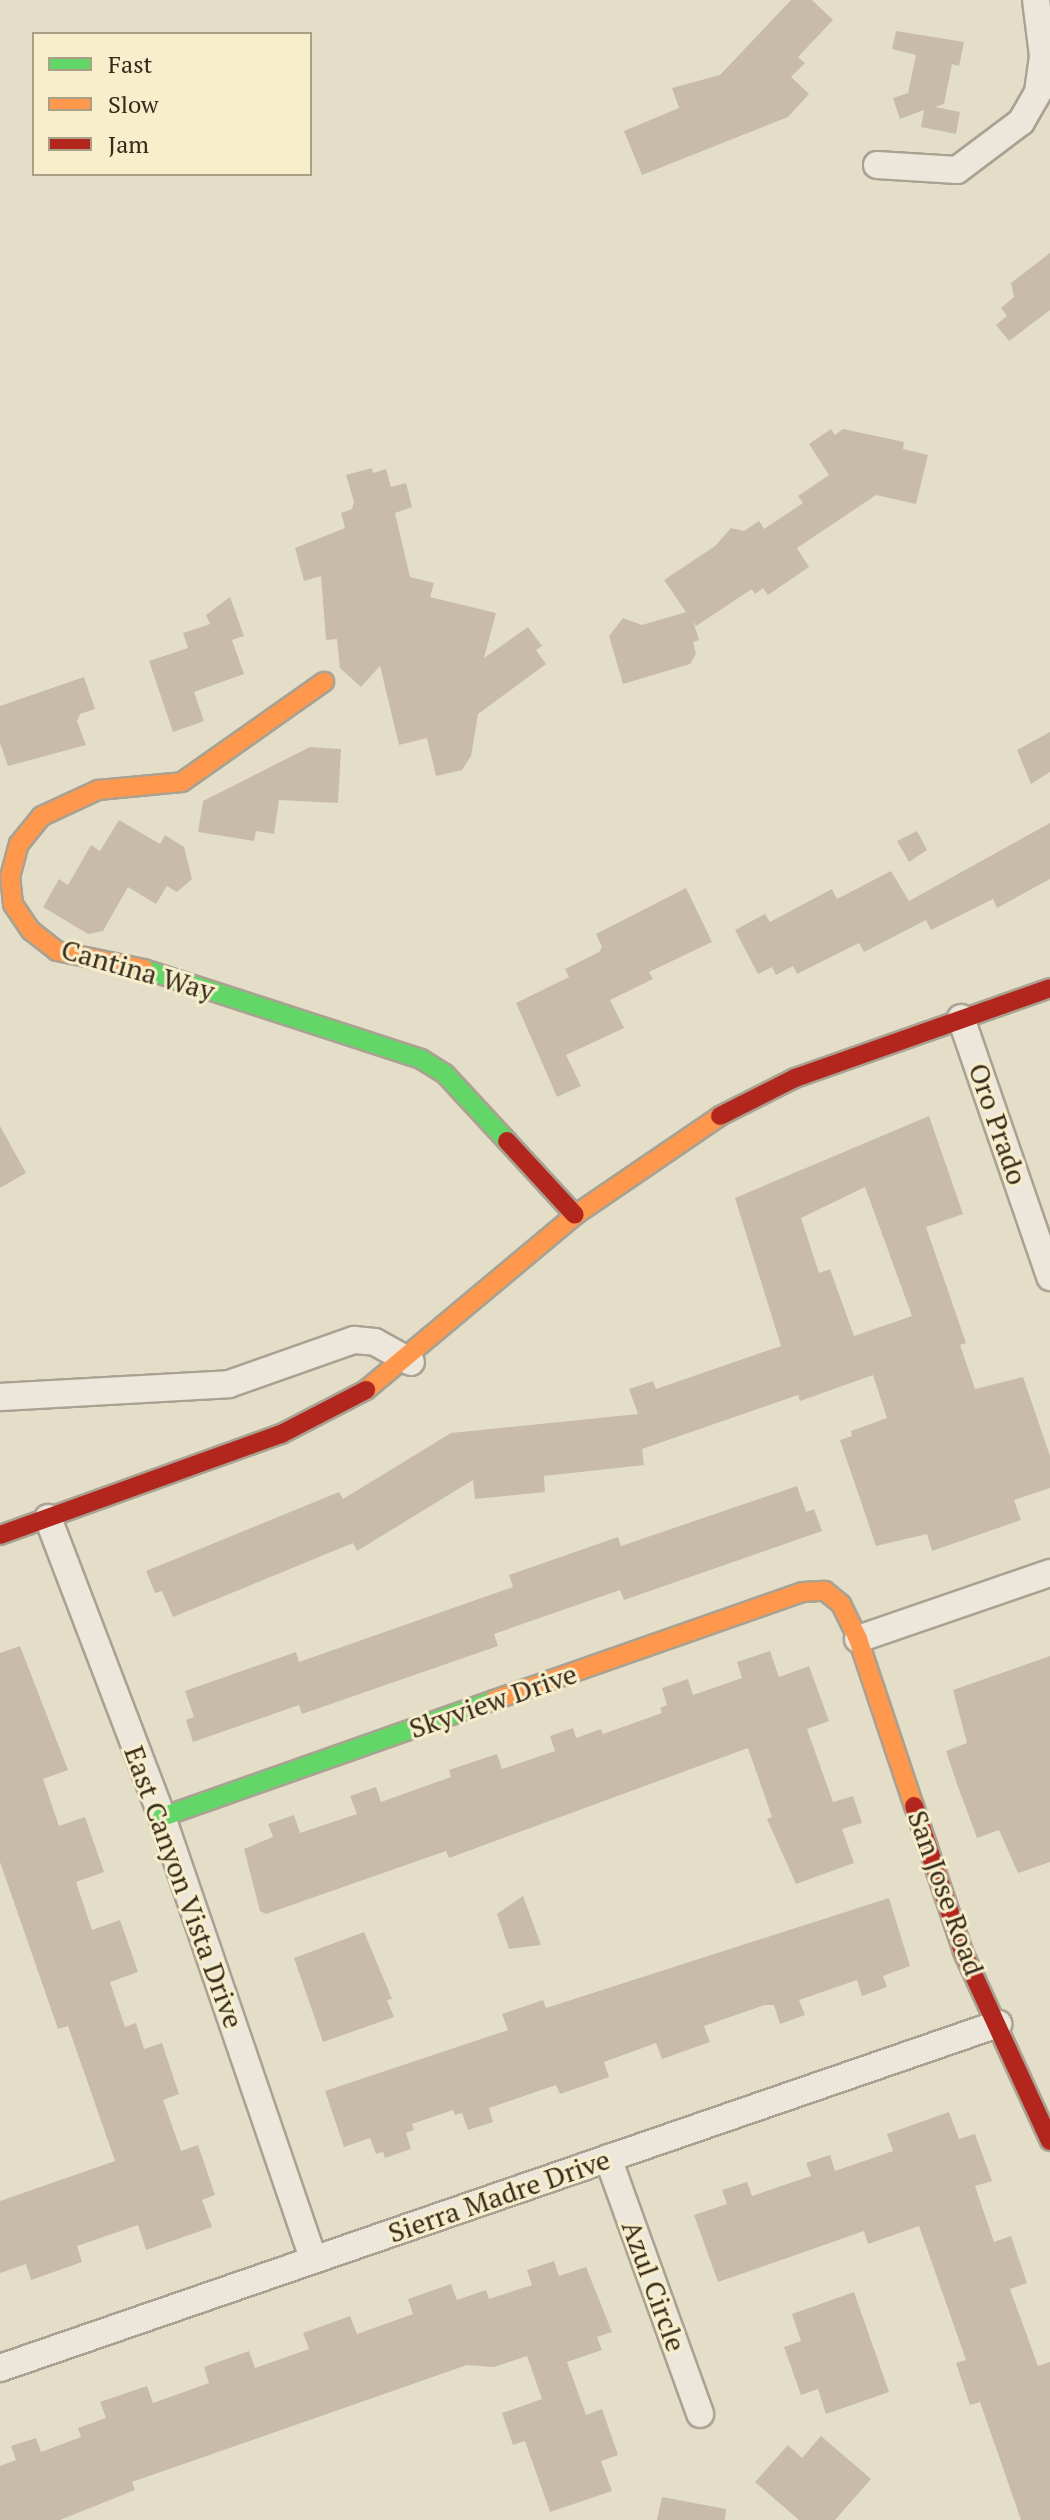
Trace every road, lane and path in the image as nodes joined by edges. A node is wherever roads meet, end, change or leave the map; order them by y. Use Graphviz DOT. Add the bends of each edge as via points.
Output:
graph roads {
  1 [pos="1036,0"];
  2 [pos="877,165"];
  3 [pos="324,682"];
  4 [pos="1050,988"];
  5 [pos="961,1018"];
  6 [pos="575,1215"];
  7 [pos="1050,1277"];
  8 [pos="411,1362"];
  9 [pos="0,1397"];
  10 [pos="48,1518"];
  11 [pos="0,1535"];
  12 [pos="1050,1573"];
  13 [pos="825,1591"];
  14 [pos="858,1639"];
  15 [pos="162,1817"];
  16 [pos="998,2024"];
  17 [pos="1050,2141"];
  18 [pos="608,2158"];
  19 [pos="314,2260"];
  20 [pos="0,2368"];
  21 [pos="700,2414"];
  1 -- 2 [label="street" via="1043,56 1038,92 1021,122 957,170"];
  3 -- 6 [label="street, Cantina Way" via="182,782 98,790 42,816 19,844 10,877 13,904 31,931 57,951 151,970 421,1059 445,1074"];
  4 -- 5 [label="street"];
  5 -- 6 [label="street" via="795,1078 725,1113"];
  5 -- 7 [label="street, Oro Prado"];
  6 -- 8 [label="street"];
  8 -- 9 [label="street" via="375,1342 354,1340 229,1384"];
  8 -- 10 [label="street" via="281,1434"];
  10 -- 11 [label="street"];
  10 -- 15 [label="street, East Canyon Vista Drive"];
  12 -- 14 [label="street"];
  13 -- 14 [label="street, San Jose Road" via="841,1604"];
  13 -- 15 [label="street, Skyview Drive" via="803,1592"];
  14 -- 16 [label="street, San Jose Road" via="963,1952"];
  15 -- 19 [label="street, East Canyon Vista Drive"];
  16 -- 17 [label="street, San Jose Road"];
  16 -- 18 [label="street, Sierra Madre Drive"];
  18 -- 19 [label="street, Sierra Madre Drive"];
  18 -- 21 [label="street, Azul Circle"];
  19 -- 20 [label="street, Sierra Madre Drive"];
}
